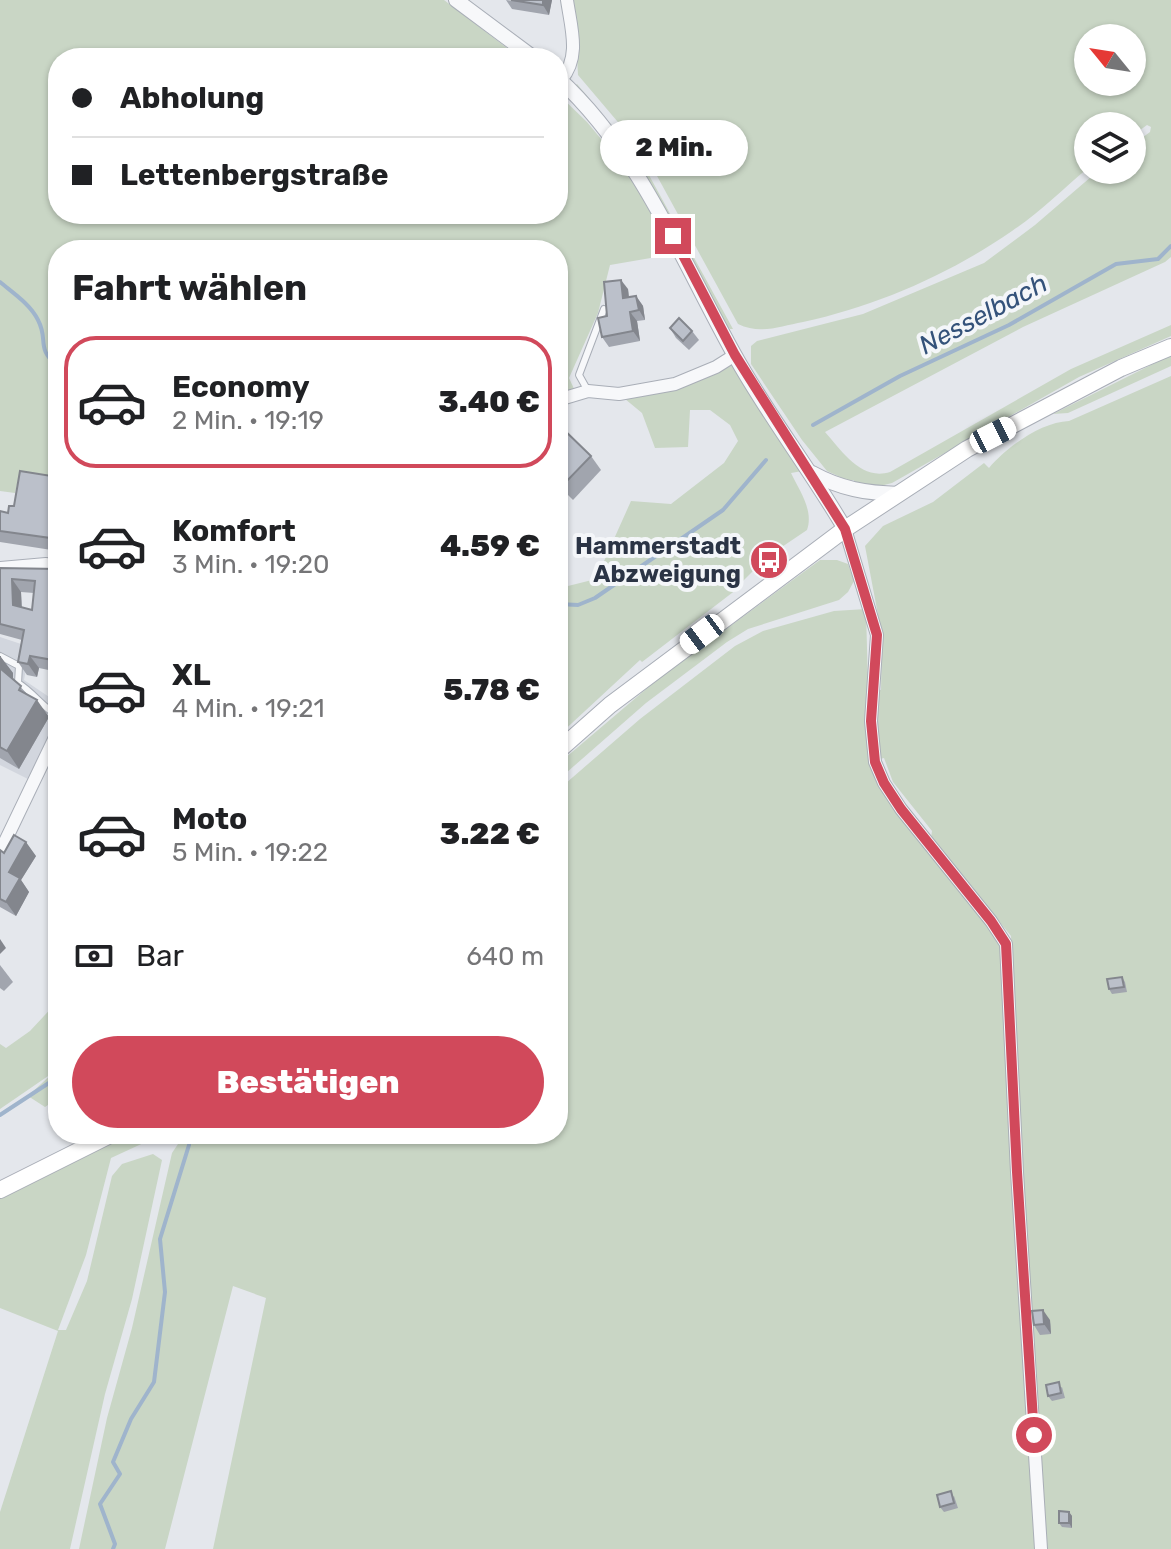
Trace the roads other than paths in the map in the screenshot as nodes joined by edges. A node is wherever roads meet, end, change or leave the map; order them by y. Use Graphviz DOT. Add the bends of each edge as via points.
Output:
graph roads {
  1 [pos="456,0"];
  2 [pos="567,0"];
  3 [pos="521,48"];
  4 [pos="568,72"];
  5 [pos="568,88"];
  6 [pos="604,309"];
  7 [pos="1171,347"];
  8 [pos="735,355"];
  9 [pos="588,391"];
  10 [pos="568,397"];
  11 [pos="808,470"];
  12 [pos="899,494"];
  13 [pos="845,529"];
  14 [pos="48,565"];
  15 [pos="0,568"];
  16 [pos="0,656"];
  17 [pos="48,710"];
  18 [pos="568,742"];
  19 [pos="48,752"];
  20 [pos="0,852"];
  21 [pos="92,1144"];
  22 [pos="0,1190"];
  23 [pos="1041,1549"];
  1 -- 3 [label="street"];
  2 -- 4 [label="street" via="574,56"];
  5 -- 8 [label="street" via="638,176"];
  6 -- 9 [label="lane" via="579,375"];
  7 -- 12 [label="main road" via="967,449"];
  8 -- 9 [label="street" via="675,384 619,394"];
  8 -- 11 [label="street"];
  9 -- 10 [label="street"];
  11 -- 12 [label="street" via="845,489"];
  11 -- 13 [label="street"];
  12 -- 13 [label="main road"];
  13 -- 18 [label="main road"];
  13 -- 23 [label="street" via="877,635 871,721 875,762 901,809 1006,944"];
  14 -- 15 [label="street"];
  16 -- 17 [label="lane" via="19,666 18,683"];
  19 -- 20 [label="street"];
  21 -- 22 [label="main road"];
}
